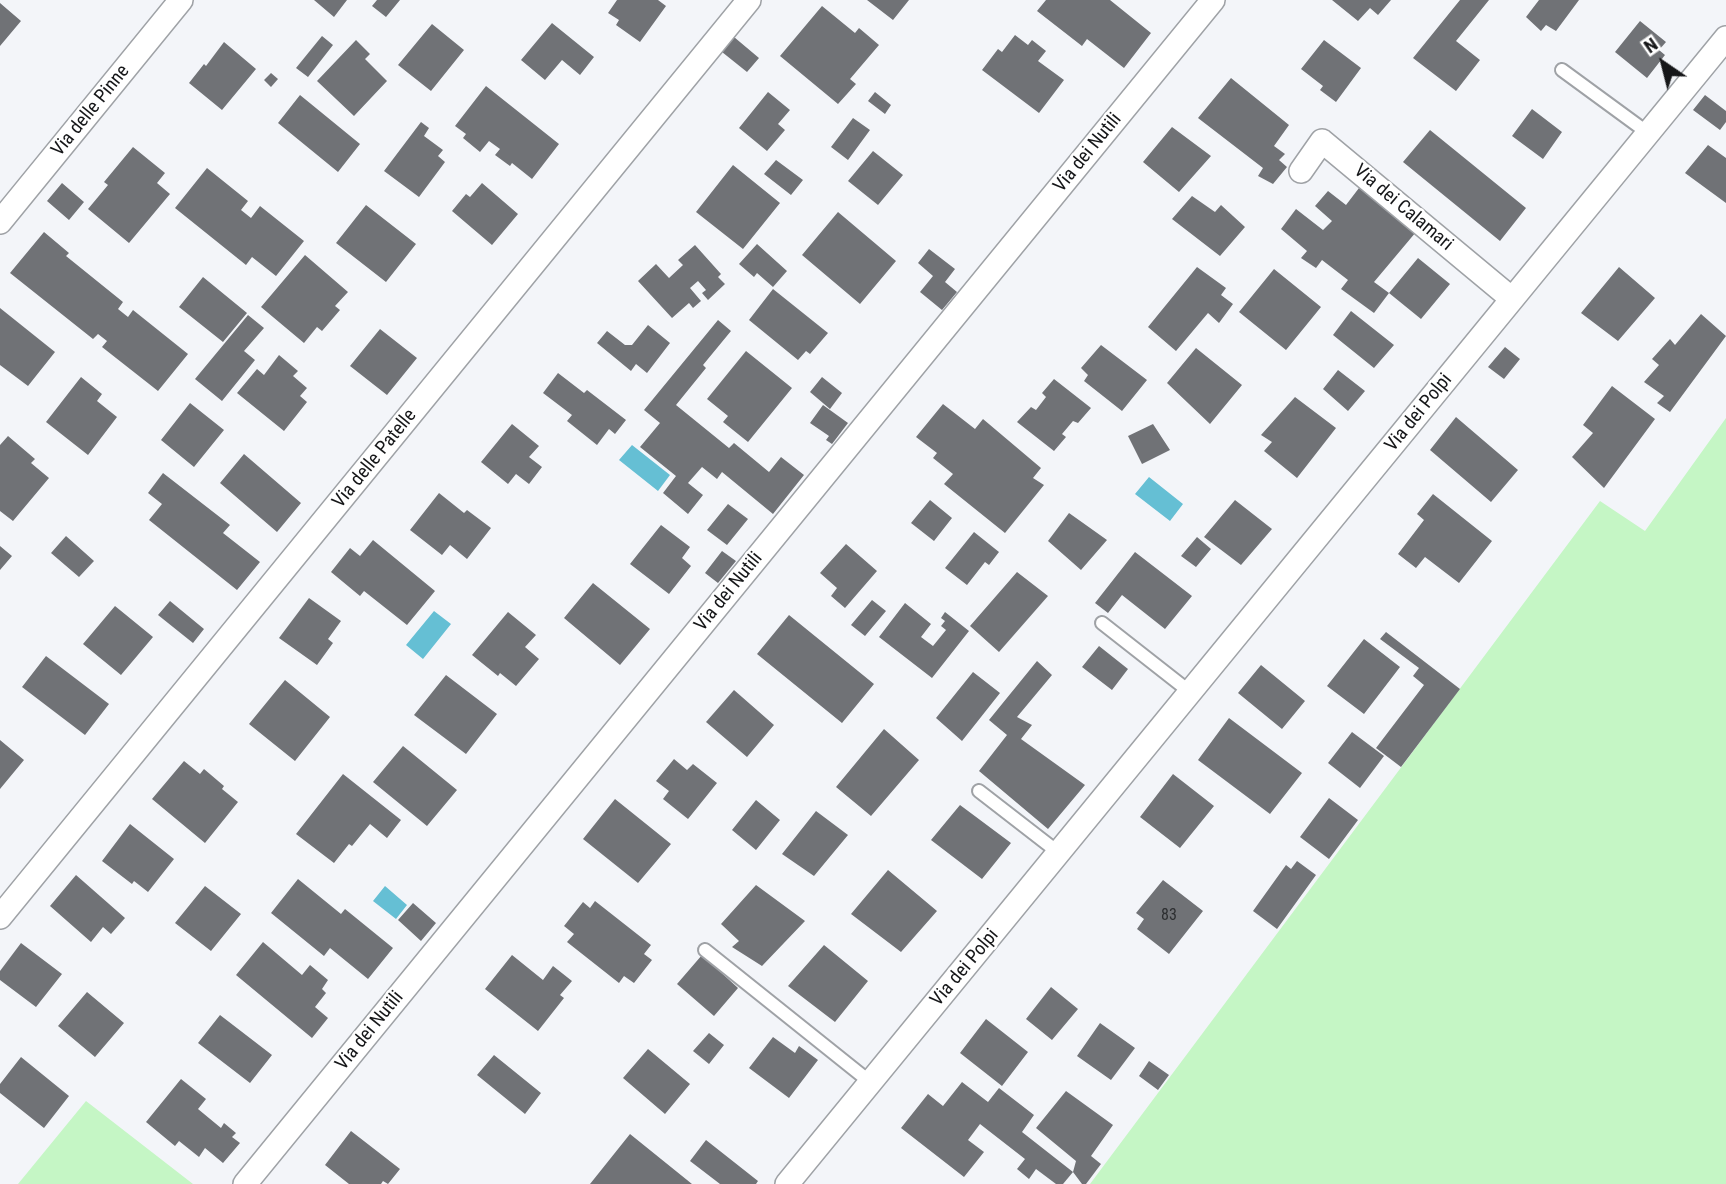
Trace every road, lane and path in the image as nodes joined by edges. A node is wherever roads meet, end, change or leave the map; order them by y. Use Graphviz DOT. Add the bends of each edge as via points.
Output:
graph roads {
  1 [pos="181,0"];
  2 [pos="749,0"];
  3 [pos="1213,0"];
  4 [pos="1726,38"];
  5 [pos="1562,70"];
  6 [pos="1648,133"];
  7 [pos="1301,171"];
  8 [pos="0,222"];
  9 [pos="1512,299"];
  10 [pos="1102,623"];
  11 [pos="1189,692"];
  12 [pos="979,791"];
  13 [pos="1059,853"];
  14 [pos="0,917"];
  15 [pos="705,950"];
  16 [pos="870,1083"];
  17 [pos="245,1184"];
  18 [pos="787,1184"];
  1 -- 8 [label="street, Via delle Pinne"];
  2 -- 14 [label="street, Via delle Patelle"];
  3 -- 17 [label="street, Via dei Nutili"];
  4 -- 6 [label="street, Via dei Polpi"];
  5 -- 6 [label="lane"];
  6 -- 9 [label="street, Via dei Polpi"];
  7 -- 9 [label="street, Via dei Calamari" via="1322,141"];
  9 -- 11 [label="street, Via dei Polpi"];
  10 -- 11 [label="lane"];
  11 -- 13 [label="street, Via dei Polpi"];
  12 -- 13 [label="lane"];
  13 -- 16 [label="street, Via dei Polpi"];
  15 -- 16 [label="lane"];
  16 -- 18 [label="street, Via dei Polpi"];
}
